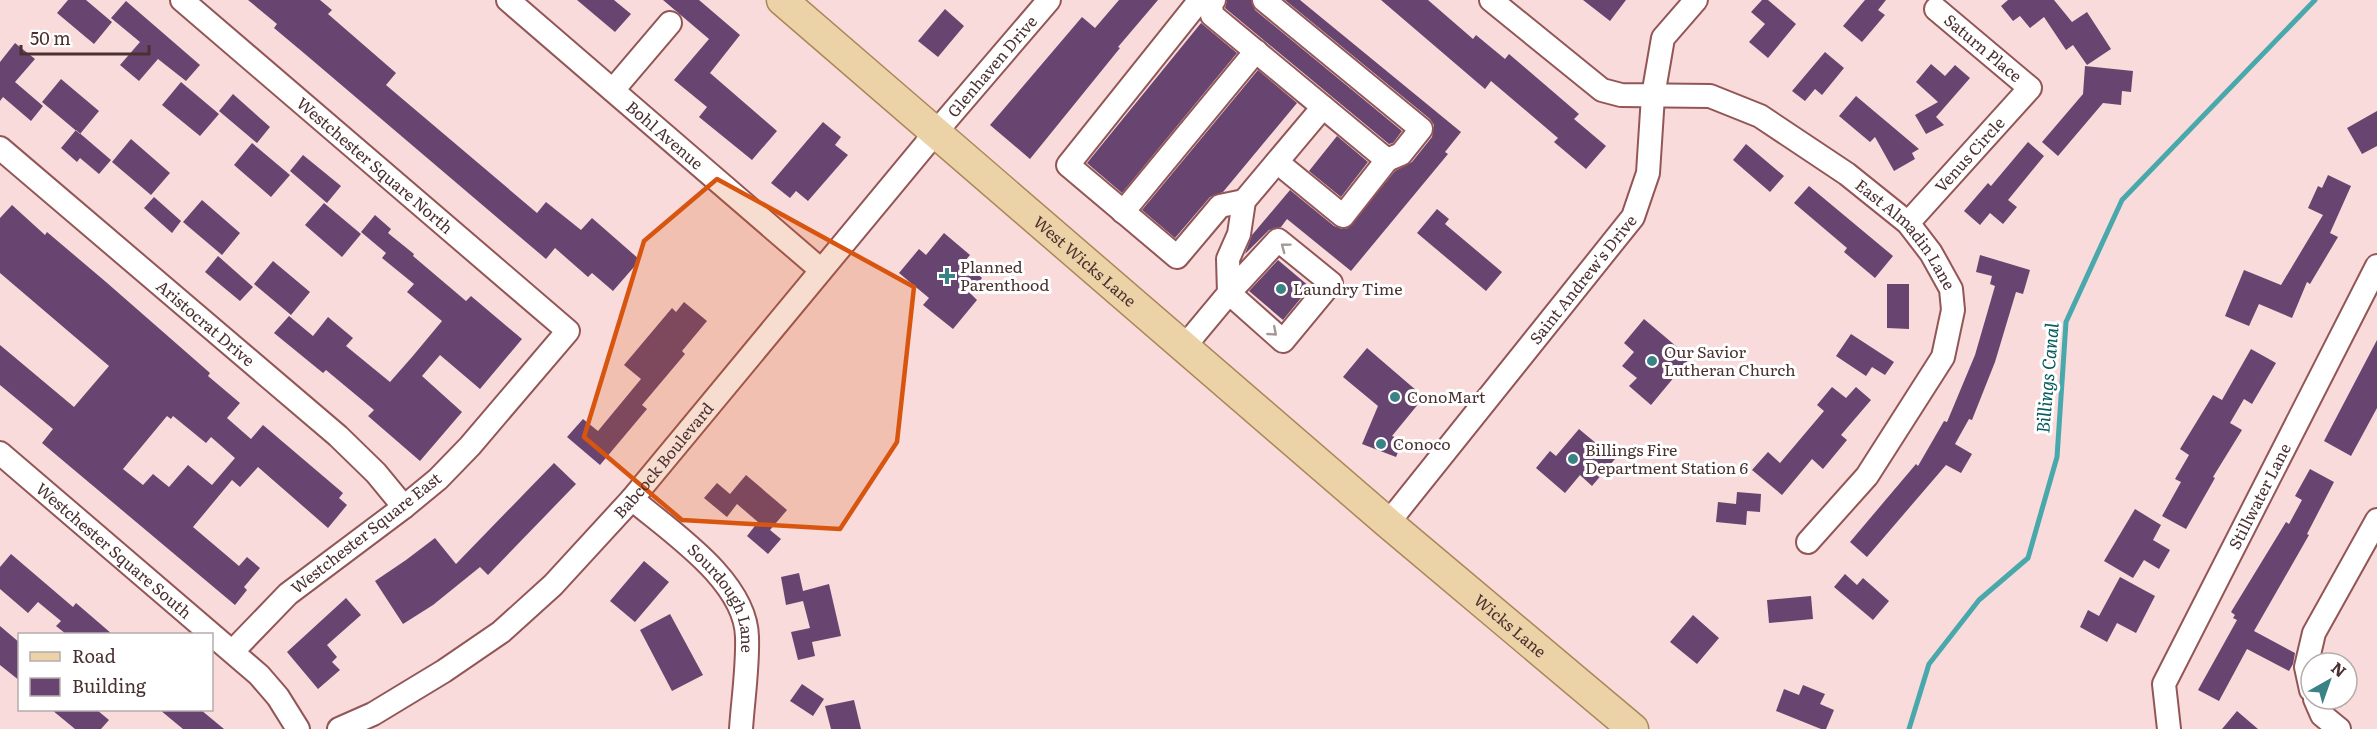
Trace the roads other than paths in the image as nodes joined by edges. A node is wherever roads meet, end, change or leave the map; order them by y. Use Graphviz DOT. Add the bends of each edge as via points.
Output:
graph roads {
  1 [pos="182,0"];
  2 [pos="508,0"];
  3 [pos="782,0"];
  4 [pos="1050,0"];
  5 [pos="1200,0"];
  6 [pos="1214,0"];
  7 [pos="1264,0"];
  8 [pos="1491,0"];
  9 [pos="1696,0"];
  10 [pos="1936,9"];
  11 [pos="670,23"];
  12 [pos="1256,51"];
  13 [pos="2030,88"];
  14 [pos="613,90"];
  15 [pos="1653,96"];
  16 [pos="1323,107"];
  17 [pos="936,132"];
  18 [pos="0,148"];
  19 [pos="1387,160"];
  20 [pos="1277,162"];
  21 [pos="1244,201"];
  22 [pos="1123,212"];
  23 [pos="1908,223"];
  24 [pos="2377,266"];
  25 [pos="821,270"];
  26 [pos="2371,291"];
  27 [pos="1229,293"];
  28 [pos="568,331"];
  29 [pos="1184,347"];
  30 [pos="0,453"];
  31 [pos="632,499"];
  32 [pos="404,507"];
  33 [pos="2377,520"];
  34 [pos="1388,523"];
  35 [pos="1808,542"];
  36 [pos="211,633"];
  37 [pos="213,635"];
  38 [pos="232,651"];
  39 [pos="2309,651"];
  40 [pos="2320,711"];
  41 [pos="298,729"];
  42 [pos="339,729"];
  43 [pos="741,729"];
  44 [pos="1633,729"];
  45 [pos="2169,729"];
  46 [pos="2339,729"];
  1 -- 28 [label="street, Westchester Square North"];
  2 -- 14 [label="street, Bohl Avenue"];
  3 -- 17 [label="main road, West Wicks Lane"];
  4 -- 17 [label="street, Glenhaven Drive"];
  5 -- 22 [label="street" via="1068,165"];
  6 -- 12 [label="street" via="1212,15"];
  7 -- 19 [label="street" via="1421,129 1401,154"];
  8 -- 15 [label="street, East Almadin Lane" via="1602,90"];
  9 -- 15 [label="street, Saint Andrew's Drive" via="1663,39"];
  10 -- 13 [label="street, Saturn Place"];
  11 -- 14 [label="street"];
  12 -- 16 [label="street"];
  12 -- 22 [label="street"];
  13 -- 23 [label="street, Venus Circle"];
  14 -- 25 [label="street, Bohl Avenue"];
  15 -- 23 [label="street, East Almadin Lane" via="1710,96 1760,116 1847,174"];
  15 -- 34 [label="street, Saint Andrew's Drive" via="1648,173 1633,216"];
  16 -- 19 [label="street"];
  16 -- 20 [label="street"];
  17 -- 25 [label="street, Babcock Boulevard"];
  17 -- 29 [label="main road, West Wicks Lane"];
  18 -- 32 [label="street, Aristocrat Drive" via="338,436"];
  19 -- 20 [label="street" via="1343,216"];
  20 -- 21 [label="street"];
  21 -- 22 [label="street" via="1220,206 1177,257"];
  21 -- 27 [label="street" via="1239,234 1228,259"];
  23 -- 35 [label="street, East Almadin Lane" via="1951,289 1953,310 1944,357 1867,476"];
  24 -- 26 [label="street, Stillwater Lane"];
  25 -- 31 [label="street, Babcock Boulevard"];
  26 -- 45 [label="street, Stillwater Lane" via="2164,684"];
  27 -- 27 [label="street, one-way" via="1283,341 1331,283 1278,240"];
  27 -- 29 [label="street"];
  28 -- 32 [label="street, Westchester Square East" via="470,447"];
  29 -- 34 [label="main road, West Wicks Lane"];
  30 -- 36 [label="street, Westchester Square South"];
  31 -- 42 [label="street, Babcock Boulevard" via="553,585 501,632 373,714"];
  31 -- 43 [label="street, Sourdough Lane" via="721,576 738,603 748,635"];
  32 -- 38 [label="street, Westchester Square East" via="288,594"];
  33 -- 39 [label="street" via="2313,633"];
  34 -- 44 [label="main road, Wicks Lane"];
  37 -- 38 [label="street, Westchester Square South"];
  38 -- 41 [label="street, Westchester Square South" via="278,697"];
  40 -- 46 [label="street"];
}
